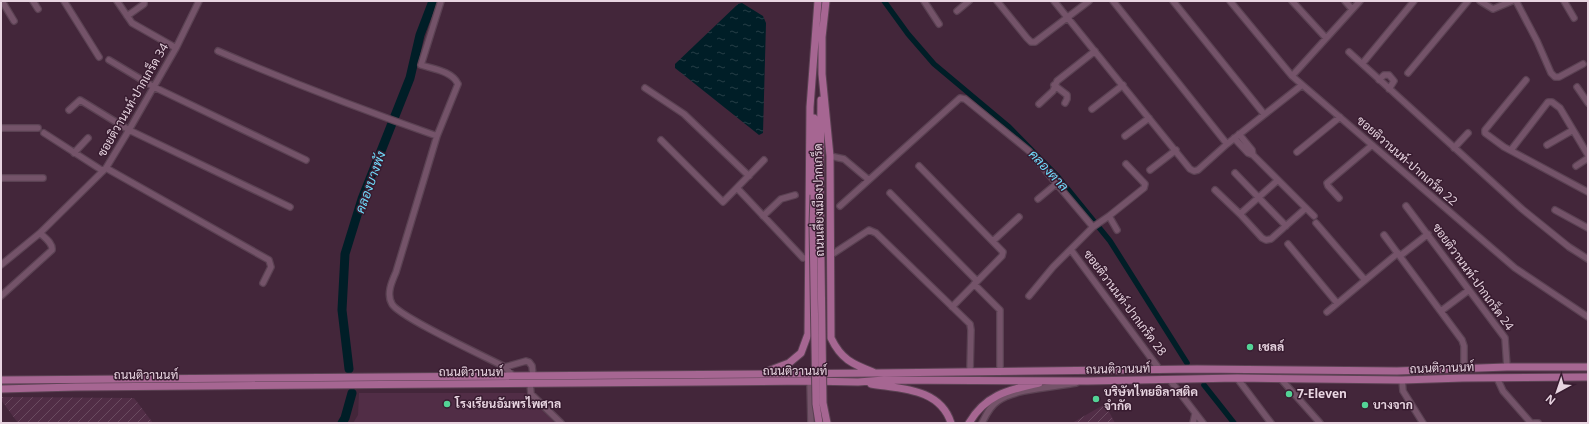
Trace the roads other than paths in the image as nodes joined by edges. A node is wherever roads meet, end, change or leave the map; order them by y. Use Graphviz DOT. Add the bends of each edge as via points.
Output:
graph roads {
  1 [pos="2,1"];
  2 [pos="33,1"];
  3 [pos="64,1"];
  4 [pos="117,1"];
  5 [pos="144,1"];
  6 [pos="199,1"];
  7 [pos="441,1"];
  8 [pos="818,1"];
  9 [pos="826,1"];
  10 [pos="924,1"];
  11 [pos="969,1"];
  12 [pos="997,1"];
  13 [pos="1054,1"];
  14 [pos="1089,1"];
  15 [pos="1113,1"];
  16 [pos="1173,1"];
  17 [pos="1230,1"];
  18 [pos="1292,1"];
  19 [pos="1345,1"];
  20 [pos="1360,1"];
  21 [pos="1414,1"];
  22 [pos="1468,1"];
  23 [pos="1480,1"];
  24 [pos="1512,1"];
  25 [pos="1516,1"];
  26 [pos="1564,1"];
  27 [pos="38,9"];
  28 [pos="1352,9"];
  29 [pos="957,12"];
  30 [pos="127,16"];
  31 [pos="1068,18"];
  32 [pos="1574,18"];
  33 [pos="14,21"];
  34 [pos="939,24"];
  35 [pos="1326,38"];
  36 [pos="176,48"];
  37 [pos="1094,51"];
  38 [pos="218,52"];
  39 [pos="1349,52"];
  40 [pos="99,57"];
  41 [pos="109,60"];
  42 [pos="1362,64"];
  43 [pos="1583,64"];
  44 [pos="1408,73"];
  45 [pos="822,74"];
  46 [pos="1292,76"];
  47 [pos="812,79"];
  48 [pos="1379,80"];
  49 [pos="1526,80"];
  50 [pos="1302,84"];
  51 [pos="1054,85"];
  52 [pos="1123,85"];
  53 [pos="1578,86"];
  54 [pos="154,87"];
  55 [pos="645,88"];
  56 [pos="1389,89"];
  57 [pos="1065,103"];
  58 [pos="1588,103"];
  59 [pos="1039,104"];
  60 [pos="1092,109"];
  61 [pos="69,110"];
  62 [pos="1264,114"];
  63 [pos="1150,118"];
  64 [pos="1340,118"];
  65 [pos="1,128"];
  66 [pos="38,128"];
  67 [pos="129,130"];
  68 [pos="1573,130"];
  69 [pos="44,133"];
  70 [pos="1468,133"];
  71 [pos="437,136"];
  72 [pos="1125,136"];
  73 [pos="1237,136"];
  74 [pos="88,138"];
  75 [pos="661,140"];
  76 [pos="1228,144"];
  77 [pos="1547,145"];
  78 [pos="1371,146"];
  79 [pos="1454,148"];
  80 [pos="1176,150"];
  81 [pos="1511,150"];
  82 [pos="1297,152"];
  83 [pos="74,153"];
  84 [pos="1588,155"];
  85 [pos="830,156"];
  86 [pos="1588,158"];
  87 [pos="306,160"];
  88 [pos="764,160"];
  89 [pos="1126,164"];
  90 [pos="919,166"];
  91 [pos="1576,166"];
  92 [pos="104,169"];
  93 [pos="1150,170"];
  94 [pos="1235,172"];
  95 [pos="749,176"];
  96 [pos="1,178"];
  97 [pos="43,178"];
  98 [pos="869,180"];
  99 [pos="1278,180"];
  100 [pos="1056,184"];
  101 [pos="737,188"];
  102 [pos="1215,190"];
  103 [pos="1588,192"];
  104 [pos="817,194"];
  105 [pos="890,194"];
  106 [pos="795,195"];
  107 [pos="1259,198"];
  108 [pos="1340,198"];
  109 [pos="1038,199"];
  110 [pos="290,206"];
  111 [pos="840,206"];
  112 [pos="1406,206"];
  113 [pos="1306,208"];
  114 [pos="1555,210"];
  115 [pos="1240,214"];
  116 [pos="763,216"];
  117 [pos="1109,216"];
  118 [pos="1314,216"];
  119 [pos="1019,217"];
  120 [pos="1316,224"];
  121 [pos="1094,226"];
  122 [pos="1286,226"];
  123 [pos="1588,228"];
  124 [pos="1117,230"];
  125 [pos="40,233"];
  126 [pos="1428,234"];
  127 [pos="1384,235"];
  128 [pos="993,241"];
  129 [pos="1288,244"];
  130 [pos="1071,250"];
  131 [pos="1399,254"];
  132 [pos="831,255"];
  133 [pos="808,258"];
  134 [pos="1588,259"];
  135 [pos="1,265"];
  136 [pos="1365,280"];
  137 [pos="263,283"];
  138 [pos="976,283"];
  139 [pos="1469,290"];
  140 [pos="1,296"];
  141 [pos="1029,296"];
  142 [pos="1337,303"];
  143 [pos="952,307"];
  144 [pos="1441,311"];
  145 [pos="1327,312"];
  146 [pos="1588,317"];
  147 [pos="807,329"];
  148 [pos="832,338"];
  149 [pos="506,367"];
  150 [pos="1507,367"];
  151 [pos="1588,367"];
  152 [pos="1464,369"];
  153 [pos="1160,370"];
  154 [pos="970,371"];
  155 [pos="1000,371"];
  156 [pos="878,373"];
  157 [pos="762,374"];
  158 [pos="533,375"];
  159 [pos="513,376"];
  160 [pos="1588,377"];
  161 [pos="1237,378"];
  162 [pos="1280,378"];
  163 [pos="1497,378"];
  164 [pos="1,380"];
  165 [pos="1051,380"];
  166 [pos="1170,380"];
  167 [pos="1402,380"];
  168 [pos="810,381"];
  169 [pos="1088,381"];
  170 [pos="858,382"];
  171 [pos="77,383"];
  172 [pos="530,383"];
  173 [pos="1,389"];
  174 [pos="1195,414"];
  175 [pos="561,423"];
  176 [pos="811,423"];
  177 [pos="819,423"];
  178 [pos="827,423"];
  179 [pos="951,423"];
  180 [pos="969,423"];
  181 [pos="982,423"];
  182 [pos="1193,423"];
  183 [pos="1202,423"];
  184 [pos="1272,423"];
  185 [pos="1320,423"];
  186 [pos="1423,423"];
  187 [pos="1532,423"];
  188 [pos="1538,423"];
  1 -- 33 [label="street"];
  2 -- 27 [label="street"];
  3 -- 40 [label="street"];
  4 -- 30 [label="street"];
  5 -- 30 [label="street" via="144,4"];
  6 -- 36 [label="street, ซอยติวานนท์-ปากเกร็ด 34"];
  7 -- 71 [label="street" via="421,65 448,74 458,84"];
  8 -- 47 [label="main road, ถนนเลี่ยงเมืองปากเกร็ด"];
  9 -- 45 [label="main road, ถนนเลี่ยงเมืองปากเกร็ด" via="822,37"];
  10 -- 34 [label="street"];
  11 -- 29 [label="street"];
  12 -- 31 [label="street" via="1031,42 1039,40"];
  13 -- 31 [label="street"];
  14 -- 31 [label="street"];
  15 -- 76 [label="street"];
  16 -- 62 [label="street"];
  17 -- 46 [label="street, ซอยติวานนท์-ปากเกร็ด 22"];
  18 -- 35 [label="street"];
  19 -- 28 [label="street"];
  20 -- 28 [label="street"];
  21 -- 42 [label="street"];
  22 -- 44 [label="street"];
  23 -- 24 [label="street" via="1493,9"];
  25 -- 43 [label="street" via="1537,40 1551,74 1559,77"];
  26 -- 32 [label="street"];
  28 -- 35 [label="street"];
  30 -- 36 [label="street" via="132,23"];
  31 -- 37 [label="street"];
  35 -- 46 [label="street"];
  36 -- 54 [label="street, ซอยติวานนท์-ปากเกร็ด 34"];
  37 -- 51 [label="street"];
  37 -- 52 [label="street"];
  38 -- 71 [label="street" via="383,118"];
  39 -- 42 [label="street"];
  41 -- 54 [label="street"];
  42 -- 48 [label="street"];
  45 -- 85 [label="main road, ถนนเลี่ยงเมืองปากเกร็ด"];
  45 -- 104 [label="main road"];
  46 -- 50 [label="street, ซอยติวานนท์-ปากเกร็ด 22"];
  47 -- 104 [label="main road"];
  47 -- 133 [label="main road, ถนนเลี่ยงเมืองปากเกร็ด"];
  48 -- 56 [label="street"];
  48 -- 56 [label="street" via="1384,75 1389,75 1394,81"];
  49 -- 81 [label="street" via="1485,130 1486,136"];
  50 -- 62 [label="street"];
  50 -- 64 [label="street, ซอยติวานนท์-ปากเกร็ด 22"];
  51 -- 57 [label="street" via="1067,95"];
  51 -- 59 [label="street" via="1054,91"];
  52 -- 60 [label="street"];
  52 -- 63 [label="street"];
  53 -- 58 [label="street"];
  54 -- 67 [label="street, ซอยติวานนท์-ปากเกร็ด 34"];
  54 -- 87 [label="street"];
  55 -- 95 [label="street" via="684,114"];
  56 -- 79 [label="street"];
  61 -- 67 [label="street" via="80,100"];
  62 -- 73 [label="street"];
  63 -- 72 [label="street"];
  63 -- 80 [label="street"];
  64 -- 78 [label="street, ซอยติวานนท์-ปากเกร็ด 22"];
  64 -- 82 [label="street"];
  65 -- 66 [label="street"];
  67 -- 92 [label="street, ซอยติวานนท์-ปากเกร็ด 34"];
  67 -- 110 [label="street"];
  68 -- 77 [label="street"];
  68 -- 81 [label="street" via="1560,108 1548,102"];
  68 -- 84 [label="street"];
  69 -- 83 [label="street"];
  70 -- 79 [label="street"];
  71 -- 149 [label="street" via="391,283 390,300 395,308 417,322"];
  73 -- 76 [label="street"];
  73 -- 99 [label="street"];
  74 -- 83 [label="street"];
  75 -- 101 [label="street" via="722,202 725,202"];
  76 -- 80 [label="street" via="1194,171"];
  78 -- 108 [label="street" via="1327,183"];
  78 -- 146 [label="street, ซอยติวานนท์-ปากเกร็ด 22" via="1515,268"];
  79 -- 134 [label="street" via="1546,229"];
  80 -- 93 [label="street"];
  81 -- 103 [label="street"];
  83 -- 92 [label="street"];
  85 -- 98 [label="street" via="844,159"];
  85 -- 132 [label="main road, ถนนเลี่ยงเมืองปากเกร็ด"];
  86 -- 91 [label="street"];
  88 -- 95 [label="street"];
  89 -- 117 [label="street, ซอยติวานนท์-ปากเกร็ด 28" via="1145,184 1144,188"];
  90 -- 128 [label="street"];
  92 -- 125 [label="street, ซอยติวานนท์-ปากเกร็ด 34"];
  92 -- 137 [label="street" via="269,260 271,267"];
  94 -- 107 [label="street"];
  95 -- 101 [label="street"];
  96 -- 97 [label="street"];
  98 -- 100 [label="street" via="960,98 1029,151"];
  98 -- 111 [label="street"];
  99 -- 107 [label="street"];
  99 -- 113 [label="street"];
  100 -- 109 [label="street"];
  100 -- 121 [label="street"];
  101 -- 116 [label="street"];
  102 -- 115 [label="street"];
  104 -- 177 [label="main road, bridge" via="813,225 816,404"];
  104 -- 178 [label="main road, bridge" via="823,403"];
  105 -- 138 [label="street"];
  106 -- 116 [label="street" via="780,199"];
  107 -- 115 [label="street"];
  107 -- 122 [label="street"];
  112 -- 126 [label="street, ซอยติวานนท์-ปากเกร็ด 24"];
  113 -- 118 [label="street"];
  113 -- 122 [label="street"];
  114 -- 123 [label="street"];
  115 -- 122 [label="street" via="1266,240 1271,239"];
  116 -- 133 [label="street" via="803,258"];
  117 -- 121 [label="street, ซอยติวานนท์-ปากเกร็ด 28"];
  117 -- 124 [label="street"];
  119 -- 128 [label="street"];
  120 -- 136 [label="street"];
  121 -- 130 [label="street, ซอยติวานนท์-ปากเกร็ด 28"];
  125 -- 135 [label="street, ซอยติวานนท์-ปากเกร็ด 34"];
  125 -- 140 [label="street" via="53,247 52,250"];
  126 -- 131 [label="street"];
  126 -- 139 [label="street, ซอยติวานนท์-ปากเกร็ด 24"];
  127 -- 131 [label="street"];
  128 -- 138 [label="street" via="1003,252 1002,256"];
  129 -- 142 [label="street"];
  130 -- 141 [label="street, ซอยติวานนท์-ปากเกร็ด 28"];
  130 -- 153 [label="street, ซอยติวานนท์-ปากเกร็ด 28"];
  131 -- 136 [label="street"];
  131 -- 144 [label="street"];
  132 -- 143 [label="street" via="872,230"];
  132 -- 148 [label="main road, ถนนเลี่ยงเมืองปากเกร็ด"];
  133 -- 147 [label="main road, ถนนเลี่ยงเมืองปากเกร็ด"];
  136 -- 142 [label="street"];
  138 -- 143 [label="street"];
  138 -- 155 [label="street" via="1000,310"];
  139 -- 144 [label="street"];
  139 -- 150 [label="street, ซอยติวานนท์-ปากเกร็ด 24" via="1505,338"];
  142 -- 145 [label="street"];
  143 -- 154 [label="street" via="971,327"];
  144 -- 152 [label="street" via="1462,340"];
  147 -- 148 [label="main road" via="813,341 820,345"];
  147 -- 157 [label="main road, ถนนเลี่ยงเมืองปากเกร็ด" via="808,334 801,353 789,363"];
  148 -- 156 [label="main road" via="835,346 848,361"];
  149 -- 158 [label="street" via="526,361 532,366"];
  149 -- 159 [label="street"];
  150 -- 151 [label="main road, ถนนติวานนท์"];
  150 -- 152 [label="main road, ถนนติวานนท์"];
  152 -- 153 [label="main road, ถนนติวานนท์"];
  153 -- 155 [label="main road, ถนนติวานนท์"];
  154 -- 155 [label="main road, ถนนติวานนท์"];
  154 -- 156 [label="main road, ถนนติวานนท์"];
  156 -- 157 [label="main road, ถนนติวานนท์"];
  157 -- 158 [label="main road, ถนนติวานนท์"];
  158 -- 159 [label="main road, ถนนติวานนท์"];
  159 -- 171 [label="main road, ถนนติวานนท์"];
  160 -- 163 [label="main road, ถนนติวานนท์"];
  161 -- 162 [label="main road, ถนนติวานนท์"];
  161 -- 166 [label="main road, ถนนติวานนท์"];
  161 -- 184 [label="street"];
  162 -- 167 [label="main road, ถนนติวานนท์"];
  162 -- 185 [label="street"];
  163 -- 167 [label="main road, ถนนติวานนท์"];
  163 -- 187 [label="street" via="1503,391"];
  164 -- 171 [label="main road, ถนนติวานนท์"];
  165 -- 169 [label="main road, ถนนติวานนท์"];
  165 -- 170 [label="main road, ถนนติวานนท์"];
  165 -- 180 [label="main road" via="991,398 976,411"];
  166 -- 169 [label="main road, ถนนติวานนท์"];
  166 -- 174 [label="street"];
  167 -- 186 [label="street" via="1402,391"];
  168 -- 170 [label="main road, ถนนติวานนท์"];
  168 -- 172 [label="main road, ถนนติวานนท์"];
  168 -- 176 [label="street"];
  169 -- 181 [label="street" via="1011,394 992,406"];
  170 -- 179 [label="main road" via="922,393 942,406"];
  171 -- 172 [label="main road, ถนนติวานนท์"];
  171 -- 173 [label="main road, ถนนติวานนท์"];
  172 -- 175 [label="street" via="531,394"];
  174 -- 182 [label="street"];
  174 -- 183 [label="street"];
  187 -- 188 [label="street"];
}
